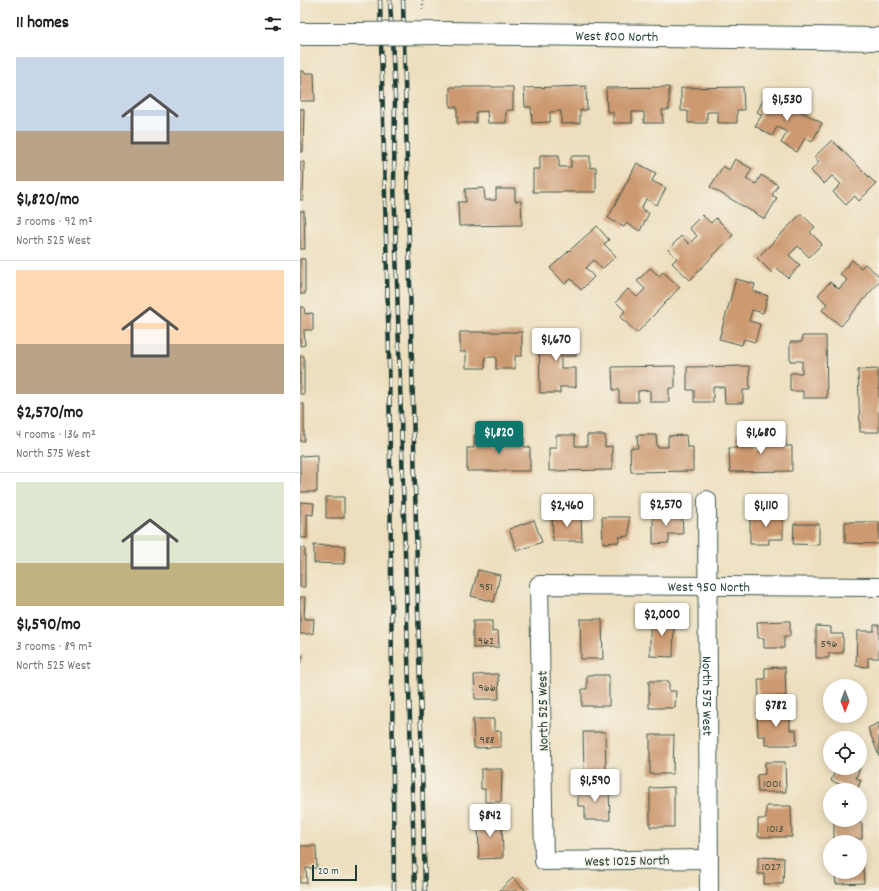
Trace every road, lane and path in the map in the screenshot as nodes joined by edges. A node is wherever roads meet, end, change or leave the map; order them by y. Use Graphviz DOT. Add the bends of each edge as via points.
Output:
graph roads {
  1 [pos="423,0"];
  2 [pos="423,11"];
  3 [pos="300,34"];
  4 [pos="879,39"];
  5 [pos="707,500"];
  6 [pos="539,585"];
  7 [pos="708,586"];
  8 [pos="879,586"];
  9 [pos="709,859"];
  10 [pos="544,862"];
  11 [pos="709,891"];
  1 -- 2 [label="path"];
  3 -- 4 [label="street, West 800 North, bridge" via="442,33"];
  5 -- 7 [label="street, North 575 West"];
  6 -- 7 [label="street, West 950 North"];
  6 -- 10 [label="street, North 525 West"];
  7 -- 8 [label="street, West 950 North"];
  7 -- 9 [label="street, North 575 West"];
  9 -- 10 [label="street, West 1025 North"];
  9 -- 11 [label="street, North 575 West"];
}
